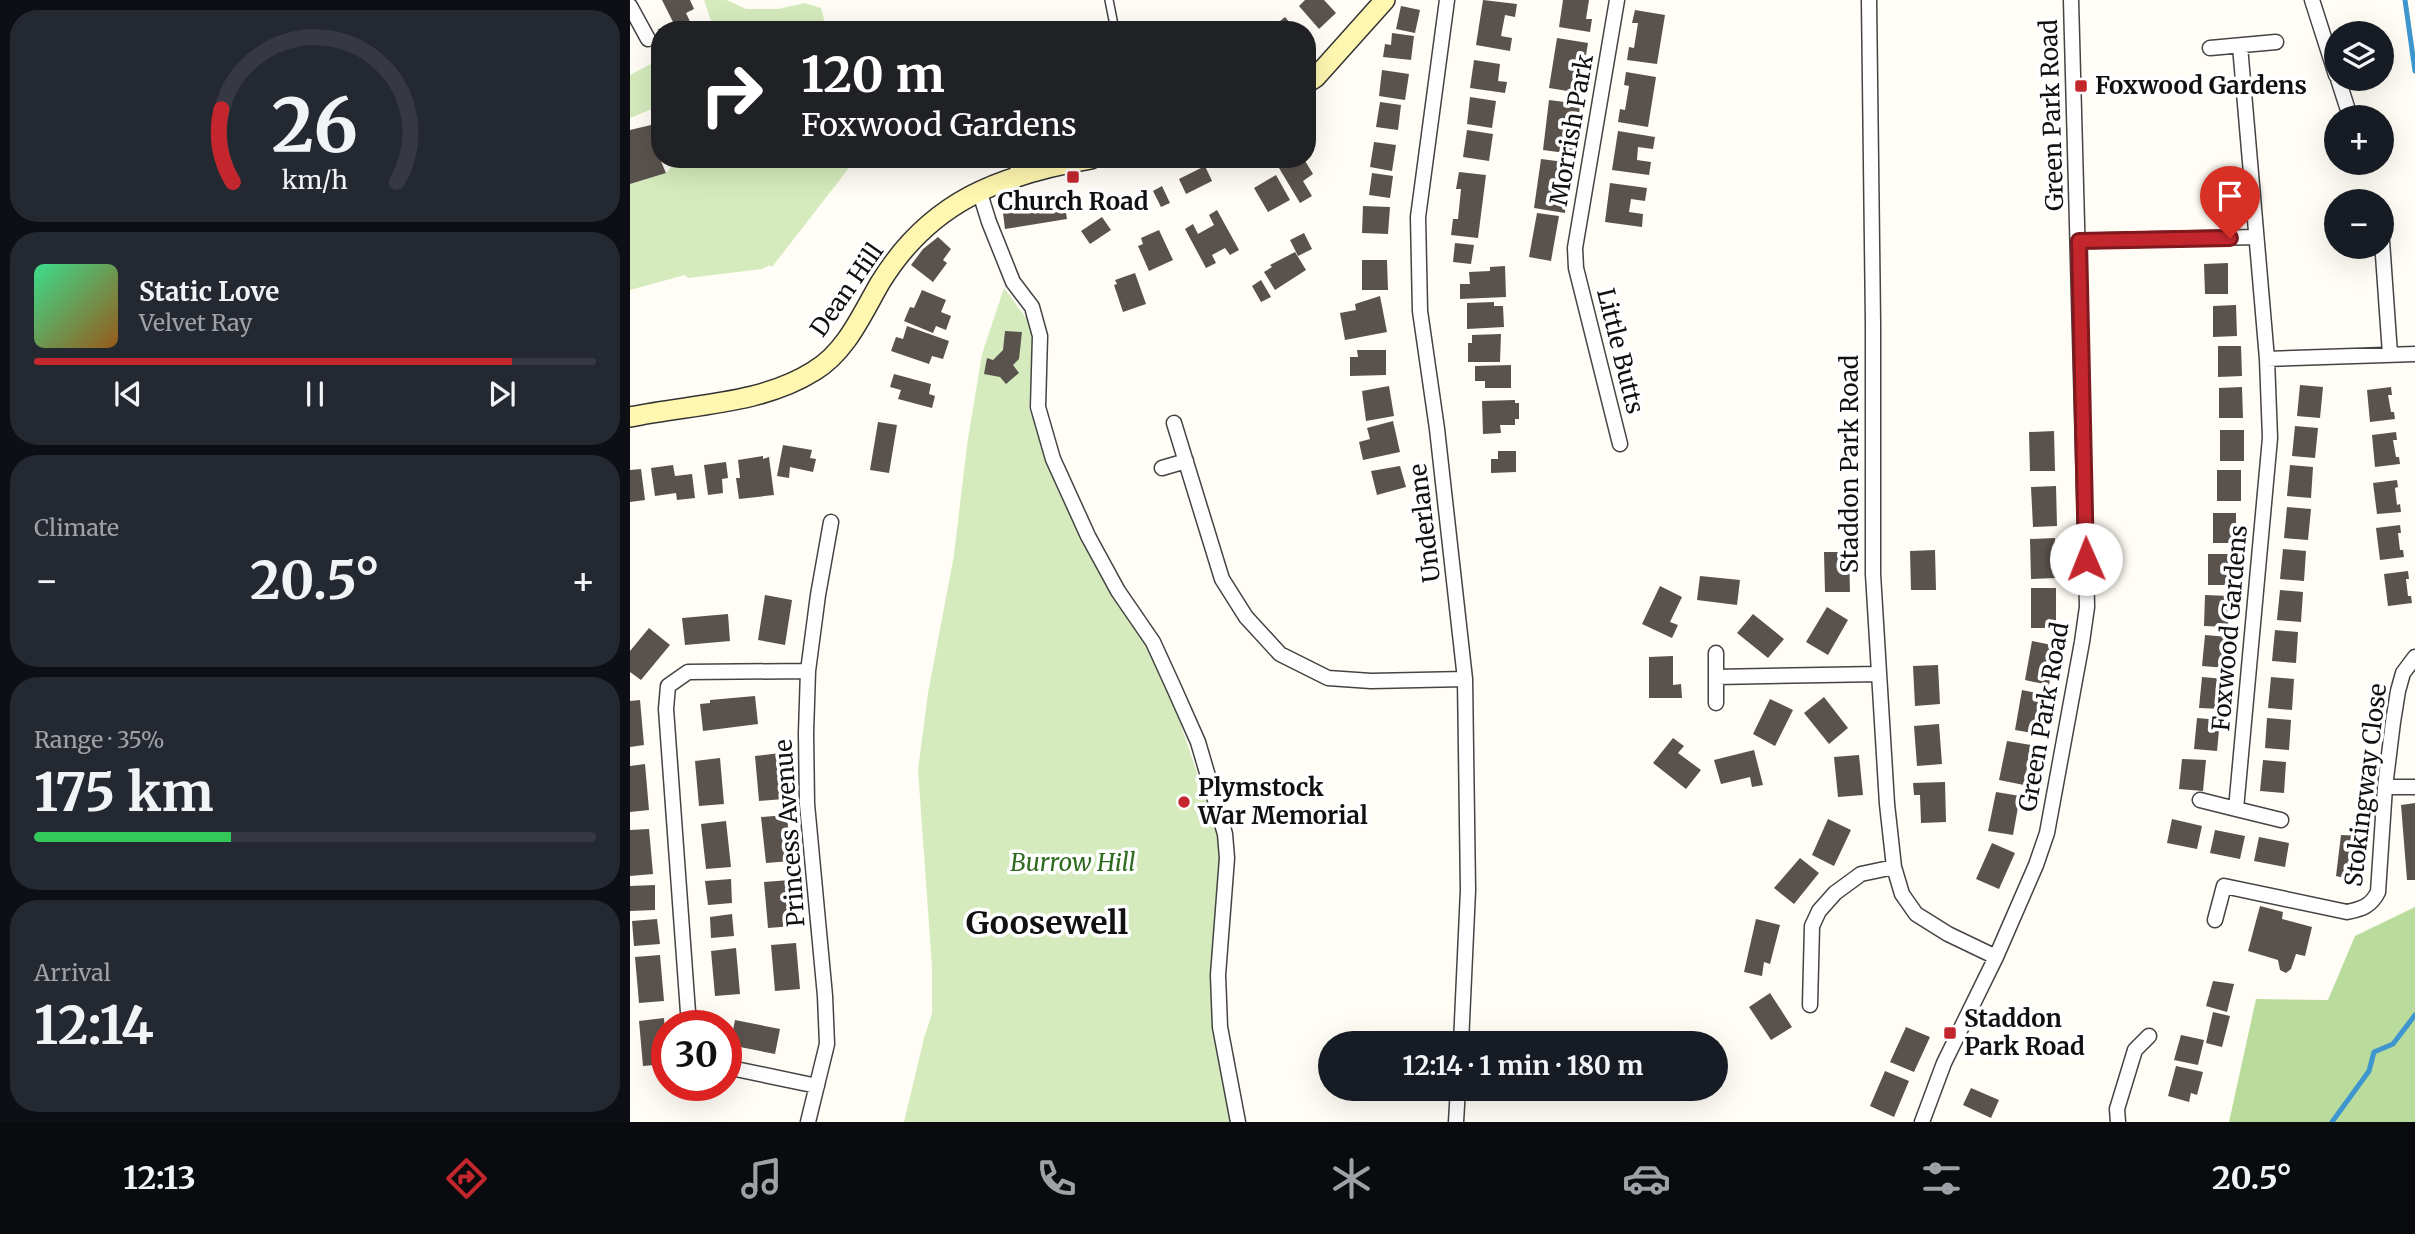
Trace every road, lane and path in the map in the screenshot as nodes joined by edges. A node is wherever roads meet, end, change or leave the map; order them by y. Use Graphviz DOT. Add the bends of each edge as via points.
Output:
graph roads {
  1 [pos="1109,0"];
  2 [pos="1385,0"];
  3 [pos="1447,0"];
  4 [pos="1617,0"];
  5 [pos="1869,0"];
  6 [pos="2071,0"];
  7 [pos="2312,0"];
  8 [pos="630,6"];
  9 [pos="1113,21"];
  10 [pos="2324,37"];
  11 [pos="648,39"];
  12 [pos="2276,42"];
  13 [pos="2240,46"];
  14 [pos="2210,48"];
  15 [pos="1316,78"];
  16 [pos="1016,168"];
  17 [pos="979,190"];
  18 [pos="2255,237"];
  19 [pos="2079,241"];
  20 [pos="2383,259"];
  21 [pos="1576,268"];
  22 [pos="2390,354"];
  23 [pos="2415,354"];
  24 [pos="2266,359"];
  25 [pos="630,417"];
  26 [pos="1174,423"];
  27 [pos="1619,444"];
  28 [pos="1186,461"];
  29 [pos="1162,468"];
  30 [pos="831,522"];
  31 [pos="828,541"];
  32 [pos="844,543"];
  33 [pos="1716,653"];
  34 [pos="2415,657"];
  35 [pos="808,671"];
  36 [pos="1879,674"];
  37 [pos="1716,677"];
  38 [pos="1465,679"];
  39 [pos="1716,703"];
  40 [pos="2415,786"];
  41 [pos="2385,787"];
  42 [pos="2200,800"];
  43 [pos="2236,808"];
  44 [pos="2281,820"];
  45 [pos="1894,867"];
  46 [pos="2215,920"];
  47 [pos="1996,957"];
  48 [pos="1794,978"];
  49 [pos="1811,979"];
  50 [pos="1810,1005"];
  51 [pos="688,1010"];
  52 [pos="1462,1031"];
  53 [pos="2149,1036"];
  54 [pos="742,1070"];
  55 [pos="817,1086"];
  56 [pos="1457,1101"];
  57 [pos="808,1122"];
  58 [pos="1238,1122"];
  59 [pos="1456,1122"];
  60 [pos="1922,1122"];
  61 [pos="2118,1122"];
  1 -- 9 [label="lane"];
  2 -- 15 [label="street"];
  3 -- 38 [label="street, Underlane" via="1418,217 1420,312"];
  4 -- 21 [label="street, Morrish Park" via="1575,248"];
  5 -- 36 [label="street, Staddon Park Road" via="1873,575"];
  6 -- 19 [label="street, Green Park Road"];
  7 -- 10 [label="street"];
  8 -- 11 [label="street"];
  12 -- 13 [label="street"];
  13 -- 14 [label="street"];
  13 -- 18 [label="street, Foxwood Gardens"];
  16 -- 17 [label="street, Dean Hill"];
  17 -- 25 [label="street, Dean Hill" via="945,211 894,261 844,345 816,370 739,399"];
  17 -- 58 [label="street" via="1013,282 1032,307 1040,336 1038,407 1053,459 1118,591 1153,642 1198,742 1225,834 1220,1027"];
  18 -- 19 [label="street"];
  18 -- 24 [label="street, Foxwood Gardens"];
  19 -- 47 [label="street, Green Park Road" via="2087,607 2047,833"];
  20 -- 22 [label="street"];
  21 -- 27 [label="street, Little Butts"];
  22 -- 23 [label="street"];
  22 -- 24 [label="street"];
  24 -- 43 [label="street, Foxwood Gardens" via="2270,438"];
  26 -- 28 [label="street"];
  28 -- 29 [label="street"];
  28 -- 38 [label="street" via="1222,579 1246,617 1280,654 1328,678"];
  30 -- 31 [label="street, Princess Avenue"];
  31 -- 32 [label="street"];
  31 -- 35 [label="street, Princess Avenue"];
  33 -- 37 [label="street"];
  34 -- 41 [label="street, Stokingway Close" via="2403,673 2398,691"];
  35 -- 51 [label="street" via="688,672 668,686"];
  35 -- 55 [label="street, Princess Avenue" via="807,804 827,1044"];
  36 -- 37 [label="street"];
  36 -- 45 [label="street, Staddon Park Road"];
  37 -- 39 [label="street"];
  38 -- 52 [label="street, Underlane" via="1468,890"];
  40 -- 41 [label="street"];
  41 -- 46 [label="street, Stokingway Close" via="2374,901 2347,912 2224,886"];
  42 -- 43 [label="street"];
  43 -- 44 [label="street"];
  45 -- 47 [label="street, Staddon Park Road" via="1902,894 1916,914"];
  45 -- 49 [label="street" via="1861,874 1819,911 1812,926"];
  47 -- 60 [label="street, Green Park Road" via="1944,1063"];
  48 -- 49 [label="street"];
  49 -- 50 [label="street"];
  53 -- 61 [label="street" via="2135,1050 2117,1109"];
  54 -- 55 [label="street"];
  55 -- 57 [label="street, Princess Avenue"];
  56 -- 59 [label="street"];
}
